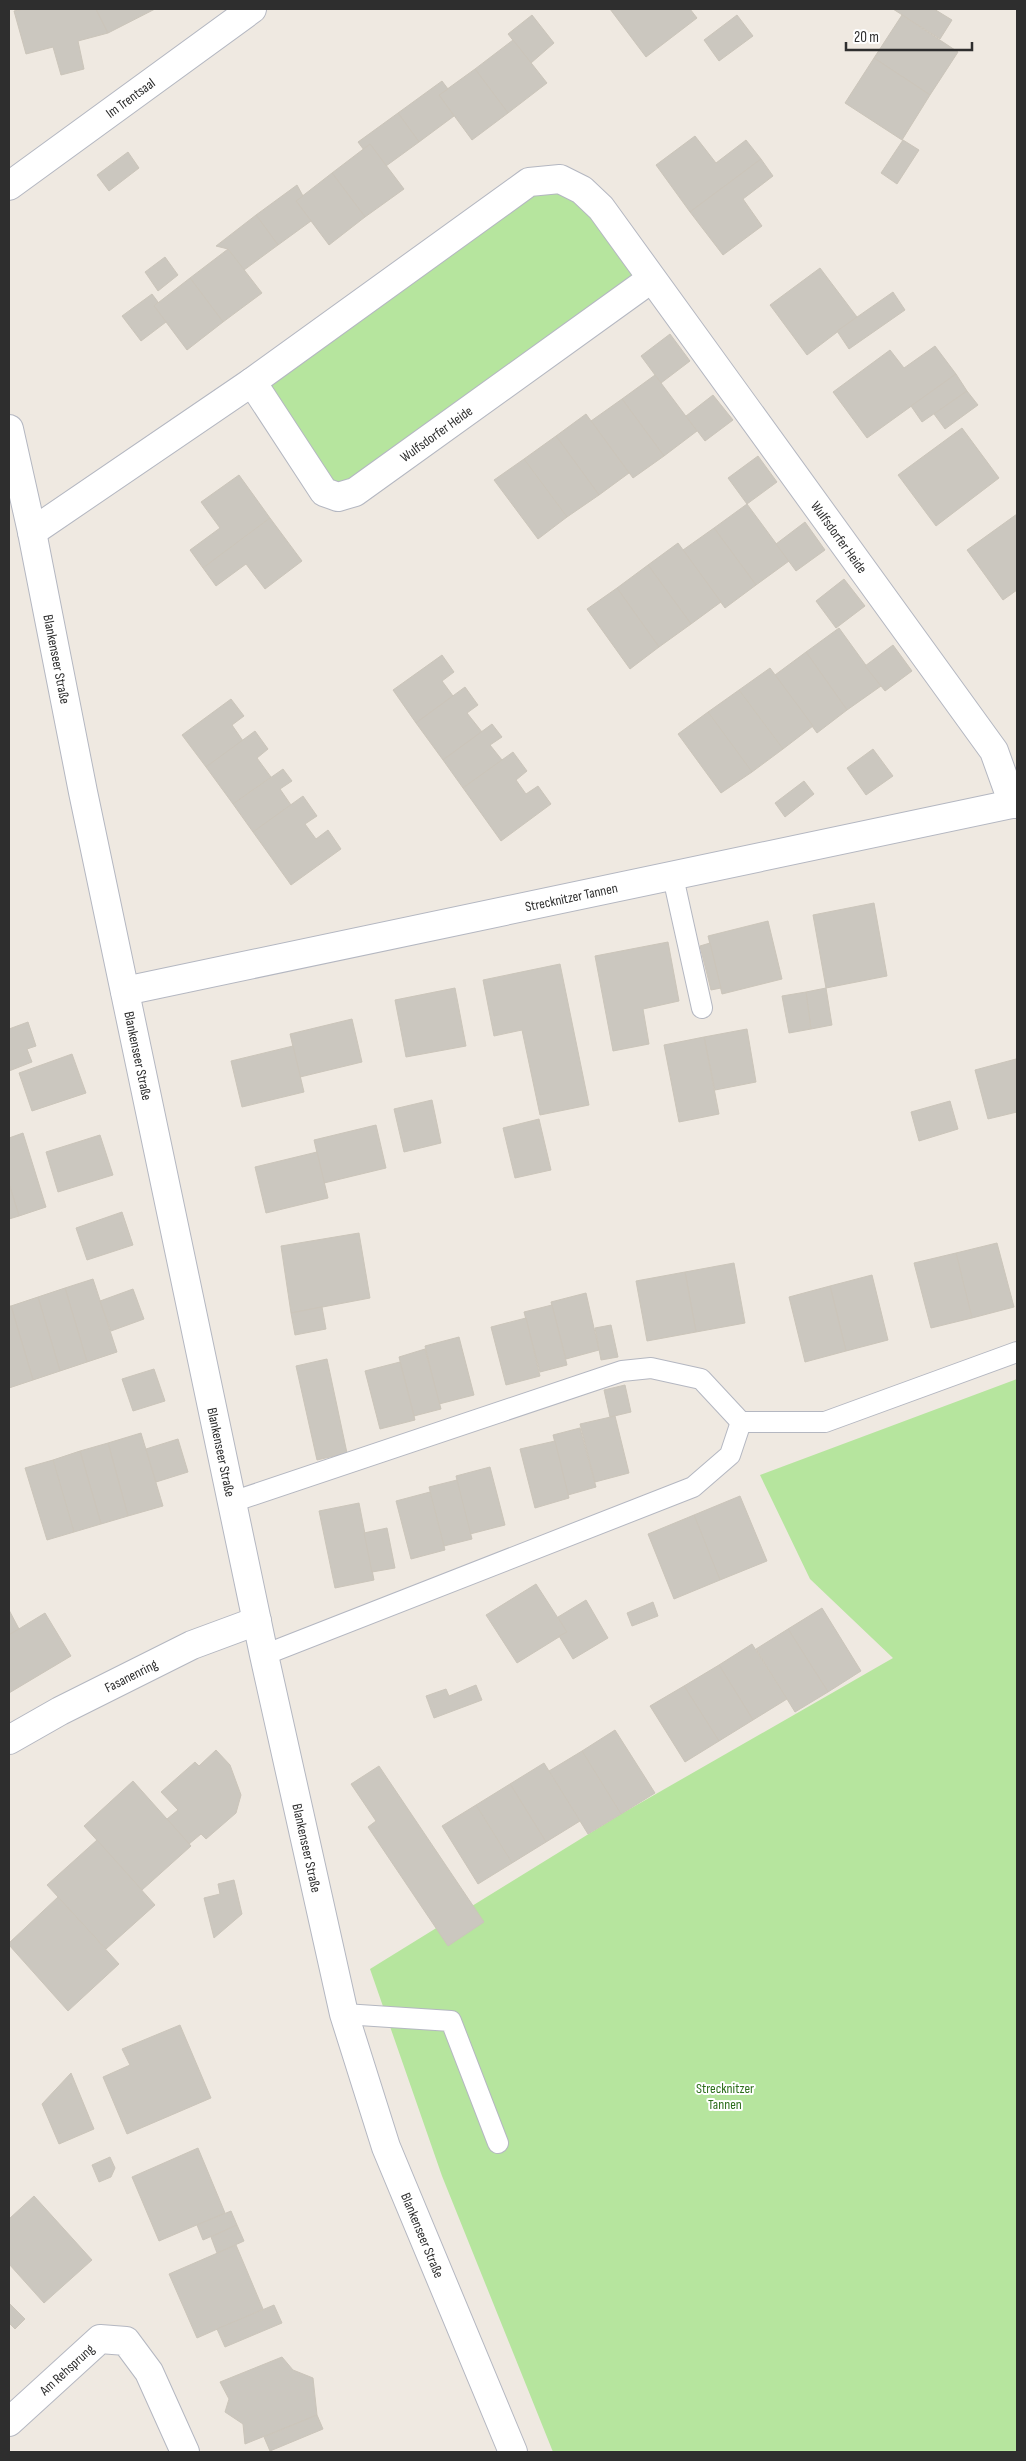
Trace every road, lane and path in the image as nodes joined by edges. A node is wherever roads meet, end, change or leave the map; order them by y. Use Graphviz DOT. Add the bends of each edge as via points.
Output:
graph roads {
  1 [pos="252,9"];
  2 [pos="9,186"];
  3 [pos="651,279"];
  4 [pos="252,382"];
  5 [pos="9,428"];
  6 [pos="32,532"];
  7 [pos="1015,803"];
  8 [pos="673,877"];
  9 [pos="125,991"];
  10 [pos="702,1008"];
  11 [pos="1017,1352"];
  12 [pos="741,1422"];
  13 [pos="232,1502"];
  14 [pos="257,1621"];
  15 [pos="264,1655"];
  16 [pos="9,1740"];
  17 [pos="344,2014"];
  18 [pos="498,2143"];
  19 [pos="9,2422"];
  20 [pos="185,2452"];
  21 [pos="513,2452"];
  1 -- 2 [label="street, Im Trentsaal"];
  3 -- 4 [label="street, Wulfsdorfer Heide" via="601,208 582,190 560,179 529,182"];
  3 -- 4 [label="street, Wulfsdorfer Heide" via="355,492 338,497 324,492"];
  3 -- 7 [label="street, Wulfsdorfer Heide" via="994,751"];
  4 -- 6 [label="street, Wulfsdorfer Heide"];
  5 -- 6 [label="street, Blankenseer Straße"];
  6 -- 9 [label="street, Blankenseer Straße"];
  7 -- 8 [label="street, Strecknitzer Tannen"];
  8 -- 9 [label="street, Strecknitzer Tannen"];
  8 -- 10 [label="lane"];
  9 -- 13 [label="street, Blankenseer Straße"];
  11 -- 12 [label="lane" via="826,1422"];
  12 -- 13 [label="lane" via="701,1379 651,1368 622,1371"];
  12 -- 15 [label="lane" via="730,1455 693,1487"];
  13 -- 14 [label="street, Blankenseer Straße"];
  14 -- 15 [label="street, Blankenseer Straße"];
  14 -- 16 [label="street, Fasanenring" via="192,1645 60,1710"];
  15 -- 17 [label="street, Blankenseer Straße"];
  17 -- 18 [label="lane" via="451,2021"];
  17 -- 21 [label="street, Blankenseer Straße" via="386,2147"];
  19 -- 20 [label="street, Am Rehsprung" via="100,2339 126,2341 149,2372"];
}
